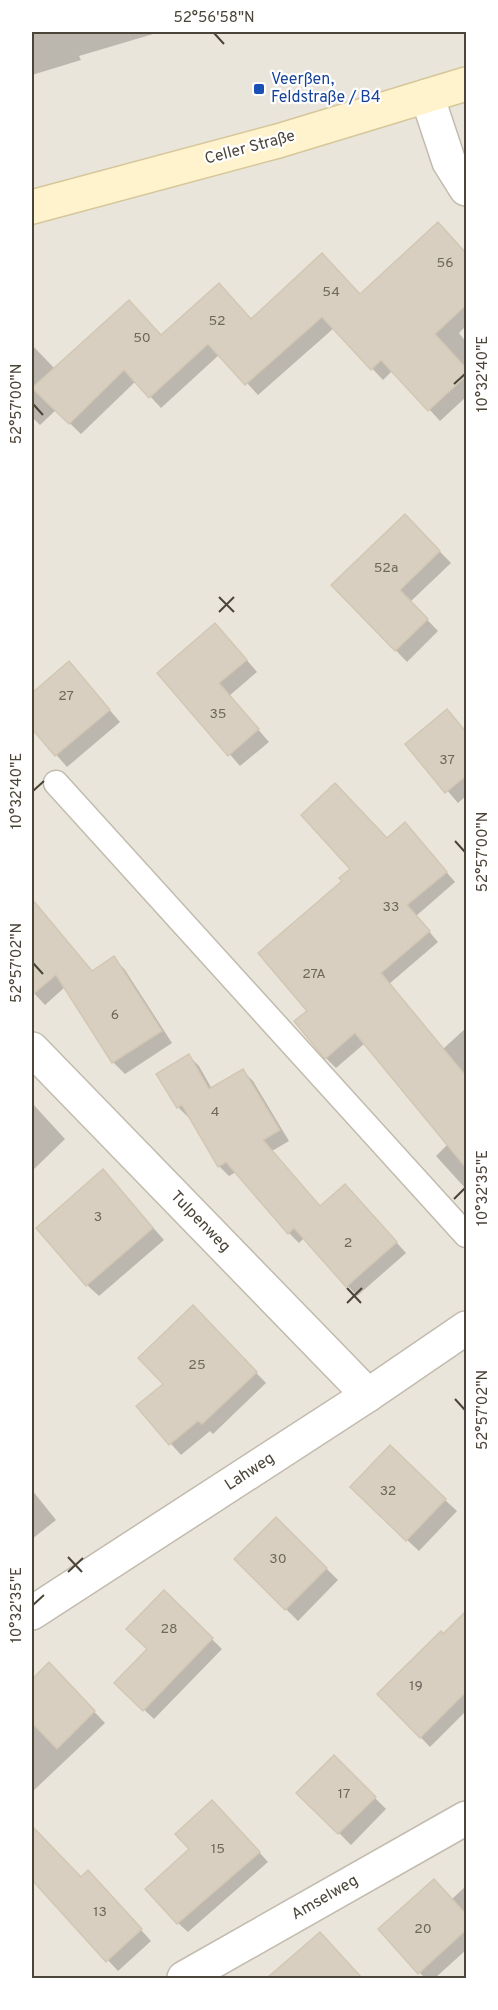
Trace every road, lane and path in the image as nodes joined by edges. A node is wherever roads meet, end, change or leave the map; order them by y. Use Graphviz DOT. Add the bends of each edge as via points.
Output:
graph roads {
  1 [pos="466,84"];
  2 [pos="427,96"];
  3 [pos="466,189"];
  4 [pos="32,207"];
  5 [pos="56,783"];
  6 [pos="32,1049"];
  7 [pos="466,1235"];
  8 [pos="466,1329"];
  9 [pos="368,1395"];
  10 [pos="32,1613"];
  11 [pos="466,1818"];
  12 [pos="184,1978"];
  1 -- 2 [label="street, Celler Straße"];
  2 -- 3 [label="street" via="449,162"];
  2 -- 4 [label="street, Celler Straße" via="278,141"];
  5 -- 7 [label="lane"];
  6 -- 9 [label="street, Tulpenweg"];
  8 -- 9 [label="street, Lahweg"];
  9 -- 10 [label="street, Lahweg"];
  11 -- 12 [label="street, Amselweg"];
}
